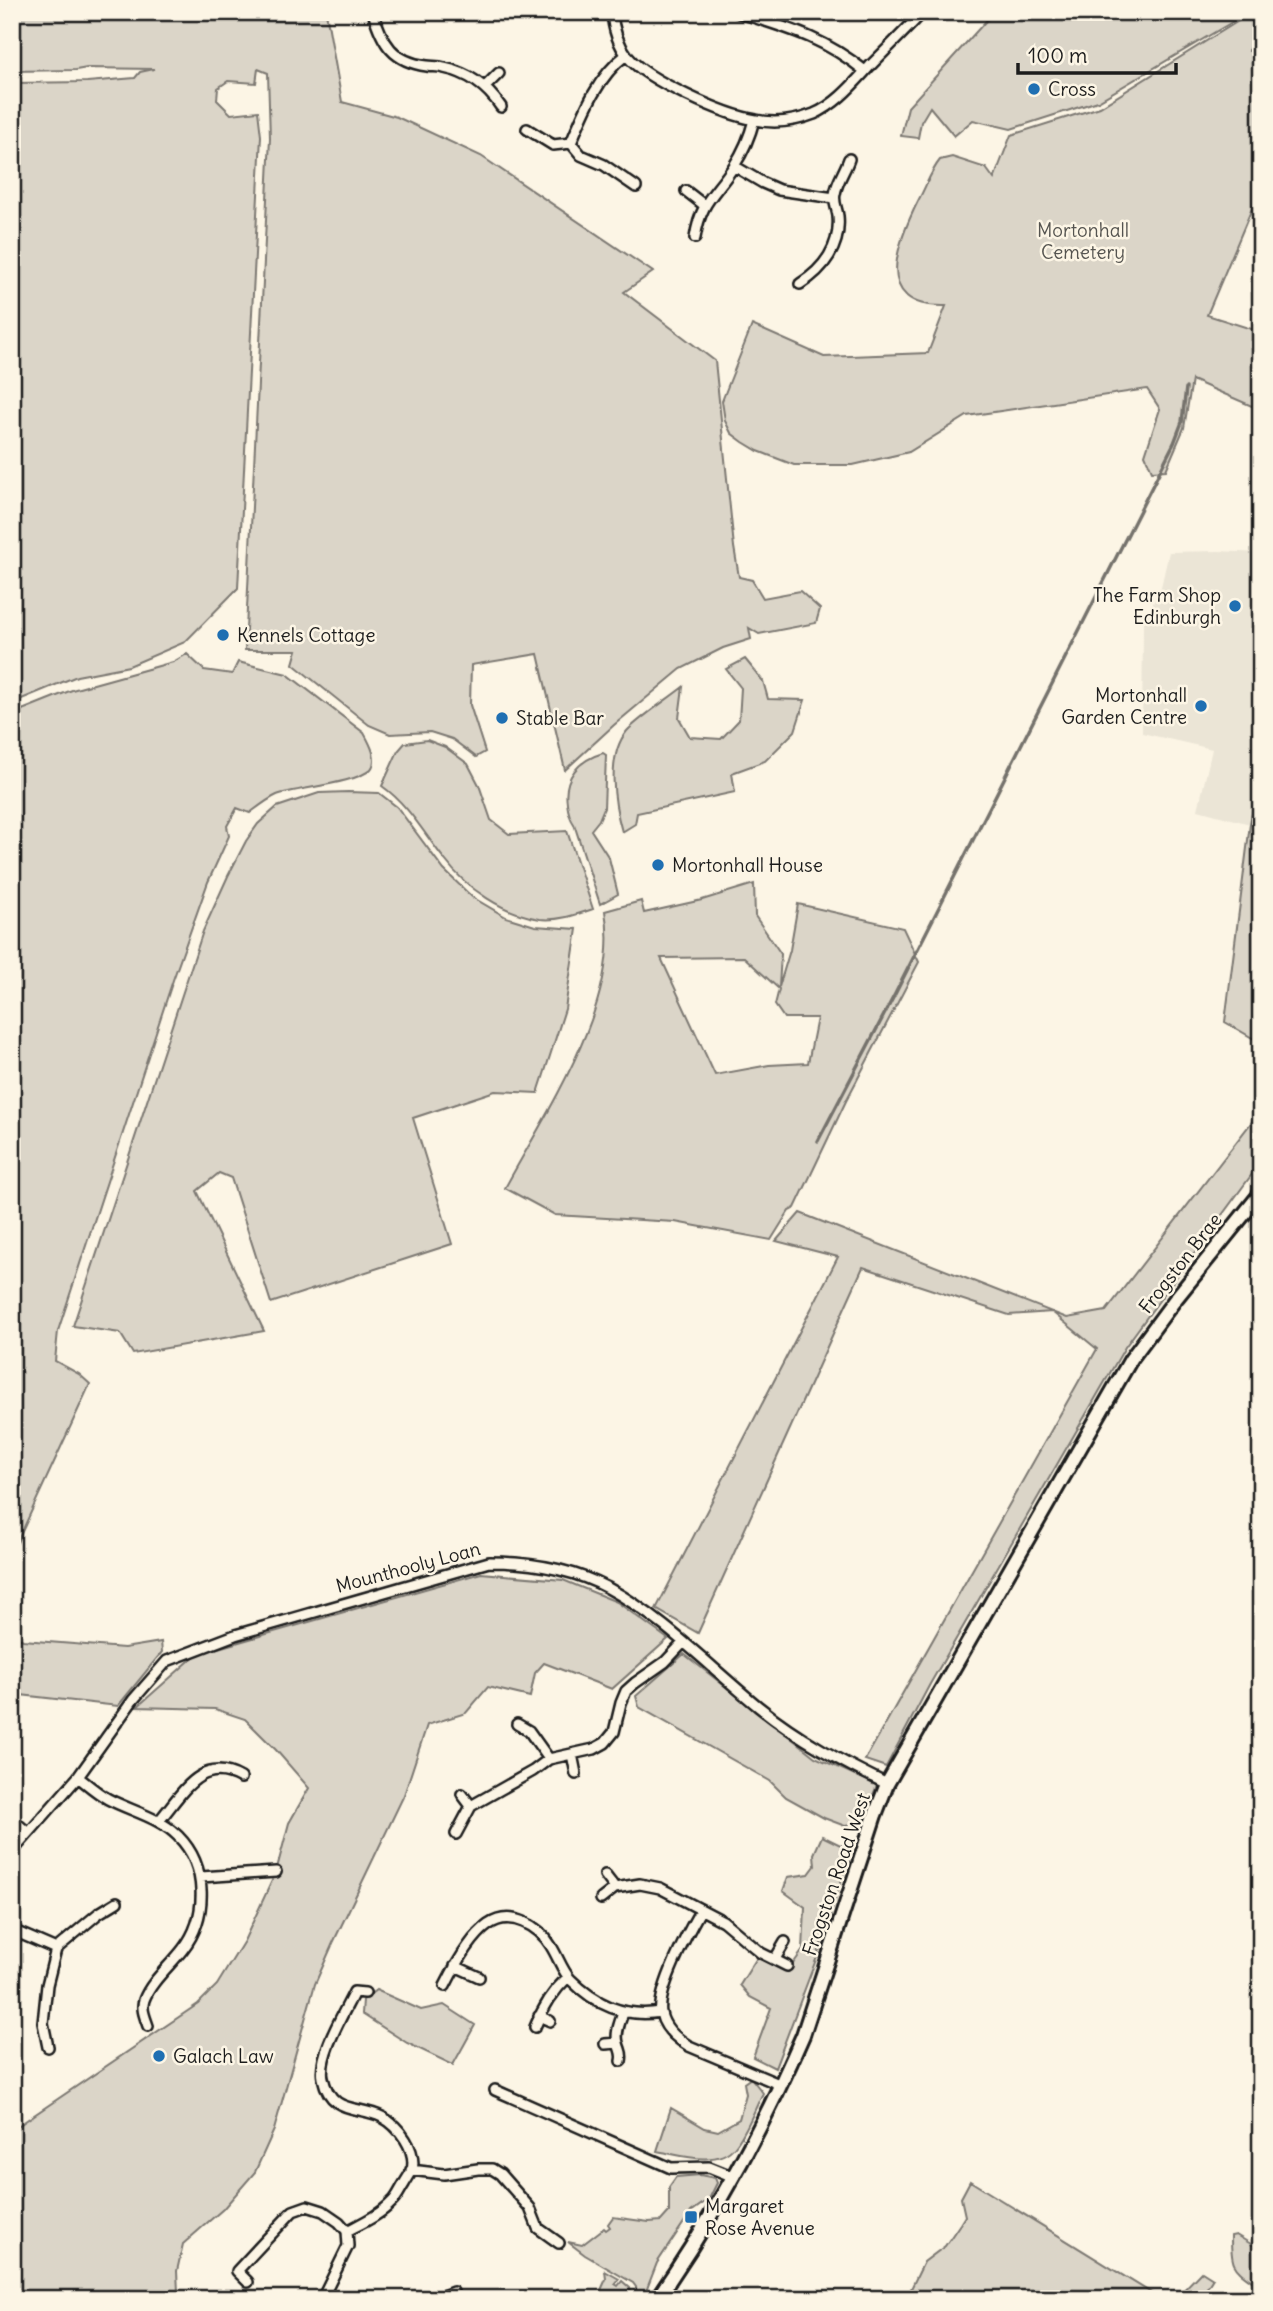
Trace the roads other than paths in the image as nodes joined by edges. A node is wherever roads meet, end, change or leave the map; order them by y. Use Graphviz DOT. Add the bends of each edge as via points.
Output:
graph roads {
  1 [pos="373,12"];
  2 [pos="612,12"];
  3 [pos="737,12"];
  4 [pos="923,12"];
  5 [pos="626,55"];
  6 [pos="865,71"];
  7 [pos="499,74"];
  8 [pos="485,87"];
  9 [pos="501,107"];
  10 [pos="754,120"];
  11 [pos="527,129"];
  12 [pos="571,143"];
  13 [pos="849,159"];
  14 [pos="734,166"];
  15 [pos="636,187"];
  16 [pos="686,191"];
  17 [pos="834,198"];
  18 [pos="704,205"];
  19 [pos="695,237"];
  20 [pos="800,284"];
  21 [pos="1261,1193"];
  22 [pos="1131,1359"];
  23 [pos="684,1643"];
  24 [pos="517,1724"];
  25 [pos="572,1754"];
  26 [pos="549,1759"];
  27 [pos="576,1774"];
  28 [pos="78,1777"];
  29 [pos="242,1778"];
  30 [pos="887,1784"];
  31 [pos="462,1794"];
  32 [pos="471,1806"];
  33 [pos="12,1819"];
  34 [pos="159,1821"];
  35 [pos="29,1832"];
  36 [pos="456,1835"];
  37 [pos="12,1852"];
  38 [pos="276,1872"];
  39 [pos="605,1875"];
  40 [pos="201,1877"];
  41 [pos="614,1888"];
  42 [pos="601,1899"];
  43 [pos="117,1902"];
  44 [pos="700,1911"];
  45 [pos="12,1930"];
  46 [pos="785,1942"];
  47 [pos="56,1949"];
  48 [pos="775,1959"];
  49 [pos="455,1966"];
  50 [pos="787,1966"];
  51 [pos="479,1977"];
  52 [pos="568,1977"];
  53 [pos="445,1986"];
  54 [pos="365,1993"];
  55 [pos="623,2012"];
  56 [pos="661,2012"];
  57 [pos="539,2017"];
  58 [pos="550,2021"];
  59 [pos="148,2026"];
  60 [pos="535,2027"];
  61 [pos="618,2043"];
  62 [pos="605,2044"];
  63 [pos="48,2047"];
  64 [pos="621,2061"];
  65 [pos="781,2085"];
  66 [pos="495,2090"];
  67 [pos="411,2170"];
  68 [pos="734,2178"];
  69 [pos="346,2231"];
  70 [pos="559,2243"];
  71 [pos="248,2282"];
  72 [pos="453,2292"];
  73 [pos="322,2299"];
  74 [pos="435,2299"];
  75 [pos="657,2299"];
  1 -- 8 [label="street" via="384,41 399,58 449,69"];
  2 -- 5 [label="street"];
  3 -- 6 [label="street" via="821,41"];
  4 -- 6 [label="street"];
  5 -- 10 [label="street" via="654,79"];
  5 -- 12 [label="street" via="587,104"];
  6 -- 10 [label="street" via="812,115 786,121"];
  7 -- 8 [label="street"];
  8 -- 9 [label="street"];
  10 -- 14 [label="street"];
  11 -- 12 [label="street" via="553,145"];
  12 -- 15 [label="street" via="581,155"];
  13 -- 17 [label="street"];
  14 -- 17 [label="street" via="786,192"];
  14 -- 18 [label="street"];
  16 -- 18 [label="street"];
  17 -- 20 [label="street" via="838,219 832,250 816,274"];
  18 -- 19 [label="street"];
  21 -- 22 [label="main road, Frogston Brae"];
  22 -- 30 [label="main road, Frogston Road West"];
  23 -- 25 [label="street" via="626,1691 614,1732 604,1743"];
  23 -- 28 [label="street, Mounthooly Loan" via="622,1597 587,1579 549,1567 489,1562 235,1635 167,1661"];
  23 -- 30 [label="street, Mounthooly Loan" via="789,1730"];
  24 -- 26 [label="street" via="529,1731"];
  25 -- 26 [label="street"];
  25 -- 27 [label="street"];
  26 -- 32 [label="street"];
  28 -- 34 [label="street" via="105,1797"];
  28 -- 35 [label="street, Mounthooly Loan"];
  29 -- 34 [label="street" via="230,1772 196,1777"];
  30 -- 65 [label="main road, Frogston Road West" via="803,2035"];
  31 -- 32 [label="street"];
  32 -- 36 [label="street"];
  33 -- 35 [label="street"];
  34 -- 40 [label="street" via="179,1837"];
  35 -- 37 [label="street, Mounthooly Loan"];
  38 -- 40 [label="street"];
  39 -- 41 [label="street"];
  40 -- 59 [label="street" via="194,1930 144,2001 142,2011"];
  41 -- 42 [label="street"];
  41 -- 44 [label="street" via="652,1885"];
  43 -- 47 [label="street"];
  44 -- 48 [label="street" via="723,1921"];
  44 -- 56 [label="street" via="676,1958"];
  45 -- 47 [label="street"];
  46 -- 48 [label="street"];
  47 -- 63 [label="street" via="43,2023"];
  48 -- 50 [label="street"];
  49 -- 51 [label="street"];
  49 -- 52 [label="street" via="487,1926 510,1919 537,1930"];
  49 -- 53 [label="street"];
  52 -- 55 [label="street"];
  52 -- 57 [label="street"];
  54 -- 67 [label="street" via="354,1992 328,2047 323,2077 339,2104 384,2118 397,2129 413,2157"];
  55 -- 56 [label="street"];
  55 -- 61 [label="street"];
  56 -- 65 [label="street" via="679,2041"];
  57 -- 58 [label="street"];
  57 -- 60 [label="street"];
  61 -- 62 [label="street"];
  61 -- 64 [label="street"];
  65 -- 68 [label="main road, Frogston Road West"];
  66 -- 68 [label="street" via="671,2168 709,2167"];
  67 -- 69 [label="street" via="395,2200"];
  67 -- 70 [label="street" via="444,2174 492,2169 530,2208 538,2228"];
  68 -- 75 [label="main road, Frogston Road West"];
  69 -- 71 [label="street" via="323,2211 307,2206 293,2211 237,2271"];
  69 -- 73 [label="street" via="348,2246"];
  72 -- 74 [label="street"];
}
